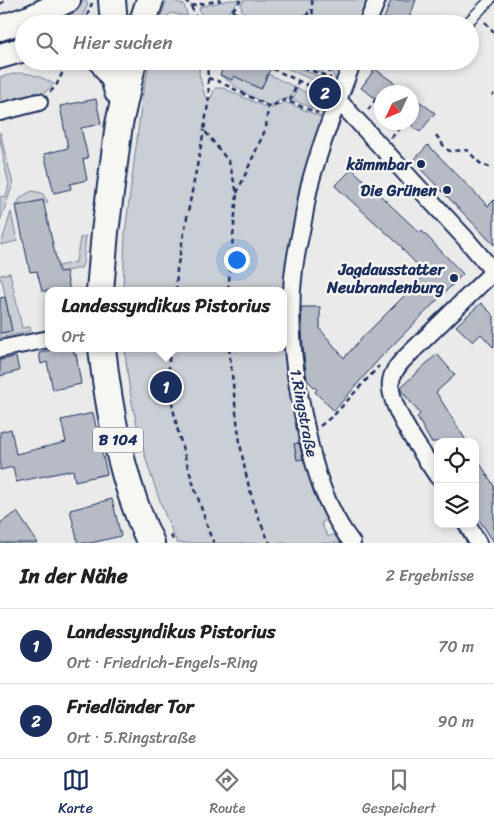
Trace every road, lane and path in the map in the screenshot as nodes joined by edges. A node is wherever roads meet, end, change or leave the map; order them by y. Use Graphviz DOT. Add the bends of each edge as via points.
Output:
graph roads {
  1 [pos="6,0"];
  2 [pos="31,0"];
  3 [pos="68,0"];
  4 [pos="150,0"];
  5 [pos="185,0"];
  6 [pos="221,0"];
  7 [pos="241,0"];
  8 [pos="312,0"];
  9 [pos="377,0"];
  10 [pos="490,0"];
  11 [pos="102,1"];
  12 [pos="0,4"];
  13 [pos="190,6"];
  14 [pos="311,10"];
  15 [pos="232,12"];
  16 [pos="36,15"];
  17 [pos="91,15"];
  18 [pos="109,15"];
  19 [pos="145,15"];
  20 [pos="195,15"];
  21 [pos="229,15"];
  22 [pos="238,15"];
  23 [pos="307,15"];
  24 [pos="311,15"];
  25 [pos="371,15"];
  26 [pos="475,15"];
  27 [pos="482,19"];
  28 [pos="0,22"];
  29 [pos="15,23"];
  30 [pos="0,28"];
  31 [pos="494,32"];
  32 [pos="15,52"];
  33 [pos="0,56"];
  34 [pos="64,70"];
  35 [pos="107,70"];
  36 [pos="116,70"];
  37 [pos="131,70"];
  38 [pos="208,70"];
  39 [pos="275,70"];
  40 [pos="309,70"];
  41 [pos="327,70"];
  42 [pos="350,70"];
  43 [pos="330,73"];
  44 [pos="208,78"];
  45 [pos="334,80"];
  46 [pos="298,81"];
  47 [pos="56,86"];
  48 [pos="318,90"];
  49 [pos="117,92"];
  50 [pos="338,100"];
  51 [pos="290,101"];
  52 [pos="40,102"];
  53 [pos="268,106"];
  54 [pos="0,112"];
  55 [pos="331,118"];
  56 [pos="119,124"];
  57 [pos="204,130"];
  58 [pos="398,130"];
  59 [pos="436,135"];
  60 [pos="381,148"];
  61 [pos="494,167"];
  62 [pos="237,193"];
  63 [pos="494,272"];
  64 [pos="100,287"];
  65 [pos="176,287"];
  66 [pos="228,287"];
  67 [pos="45,339"];
  68 [pos="0,349"];
  69 [pos="103,352"];
  70 [pos="170,352"];
  71 [pos="229,352"];
  72 [pos="394,371"];
  73 [pos="307,436"];
  74 [pos="434,470"];
  75 [pos="469,528"];
  76 [pos="160,536"];
  77 [pos="174,543"];
  78 [pos="214,543"];
  79 [pos="270,543"];
  80 [pos="352,543"];
  81 [pos="478,543"];
  1 -- 12 [label="path"];
  2 -- 28 [label="main road"];
  3 -- 16 [label="main road"];
  4 -- 19 [label="main road"];
  5 -- 13 [label="path"];
  6 -- 13 [label="path"];
  7 -- 15 [label="path"];
  8 -- 14 [label="path"];
  9 -- 25 [label="street"];
  10 -- 26 [label="lane"];
  11 -- 17 [label="path"];
  11 -- 18 [label="main road"];
  13 -- 20 [label="path"];
  14 -- 23 [label="path"];
  14 -- 24 [label="path"];
  15 -- 21 [label="path"];
  15 -- 22 [label="path"];
  27 -- 31 [label="path"];
  29 -- 30 [label="main road"];
  32 -- 33 [label="main road"];
  34 -- 47 [label="path"];
  35 -- 49 [label="main road"];
  36 -- 49 [label="main road"];
  37 -- 56 [label="main road"];
  38 -- 44 [label="path"];
  39 -- 46 [label="path"];
  40 -- 45 [label="path"];
  41 -- 43 [label="path"];
  42 -- 50 [label="street, 1.Ringstraße"];
  44 -- 53 [label="path"];
  44 -- 57 [label="path"];
  46 -- 48 [label="path"];
  46 -- 51 [label="path"];
  49 -- 56 [label="main road"];
  50 -- 55 [label="street, 1.Ringstraße"];
  50 -- 60 [label="street"];
  51 -- 53 [label="path"];
  51 -- 55 [label="path"];
  52 -- 54 [label="street"];
  53 -- 62 [label="path" via="266,128"];
  55 -- 73 [label="street, 1.Ringstraße" via="311,180 294,270 293,350"];
  56 -- 64 [label="main road"];
  57 -- 62 [label="path" via="229,162"];
  57 -- 65 [label="path"];
  58 -- 60 [label="path"];
  59 -- 61 [label="path" via="446,149 467,150 480,165"];
  60 -- 63 [label="street"];
  62 -- 66 [label="path"];
  63 -- 72 [label="street"];
  67 -- 68 [label="street"];
  69 -- 76 [label="main road, B 104" via="126,475 135,503"];
  70 -- 78 [label="path" via="172,396 179,438"];
  71 -- 79 [label="path" via="243,466 259,520"];
  72 -- 73 [label="path" via="382,363 335,414"];
  72 -- 74 [label="street" via="391,391 397,409"];
  73 -- 80 [label="street, 1.Ringstraße" via="317,477 334,516"];
  75 -- 81 [label="street"];
  76 -- 77 [label="path"];
}
